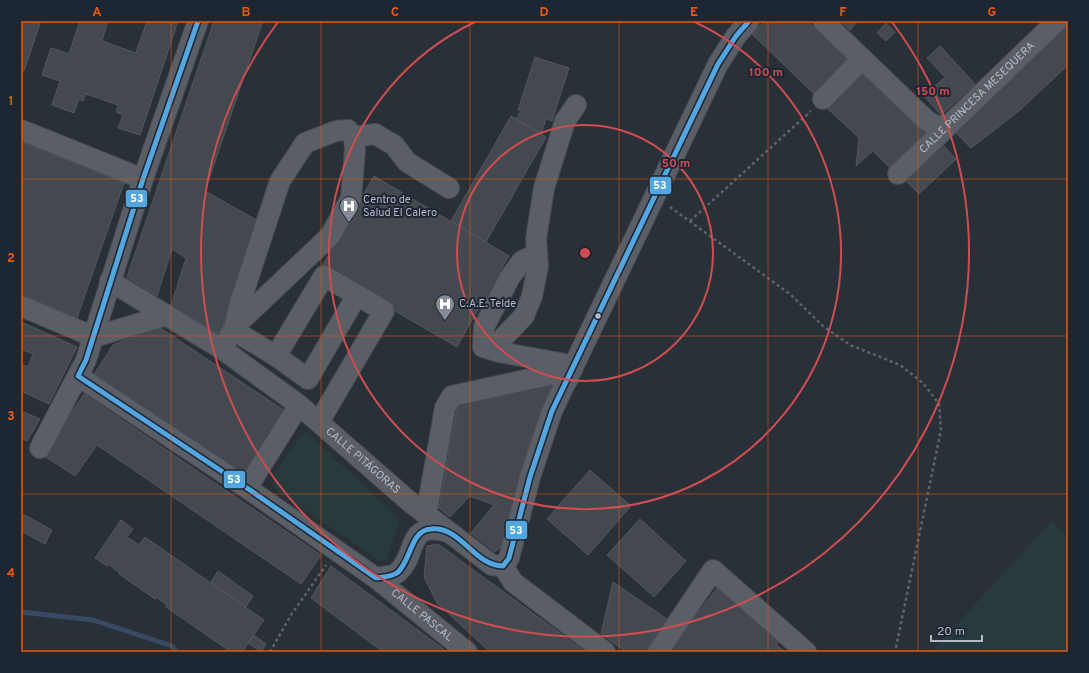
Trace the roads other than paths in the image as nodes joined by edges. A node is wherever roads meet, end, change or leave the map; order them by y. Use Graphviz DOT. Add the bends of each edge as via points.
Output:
graph roads {
  1 [pos="198,21"];
  2 [pos="749,21"];
  3 [pos="823,21"];
  4 [pos="1056,21"];
  5 [pos="862,59"];
  6 [pos="823,99"];
  7 [pos="576,105"];
  8 [pos="949,124"];
  9 [pos="21,130"];
  10 [pos="354,137"];
  11 [pos="898,174"];
  12 [pos="143,179"];
  13 [pos="449,188"];
  14 [pos="537,254"];
  15 [pos="110,281"];
  16 [pos="357,295"];
  17 [pos="21,306"];
  18 [pos="167,315"];
  19 [pos="234,328"];
  20 [pos="94,337"];
  21 [pos="222,349"];
  22 [pos="499,352"];
  23 [pos="276,356"];
  24 [pos="570,374"];
  25 [pos="78,376"];
  26 [pos="299,405"];
  27 [pos="319,422"];
  28 [pos="40,448"];
  29 [pos="247,488"];
  30 [pos="410,502"];
  31 [pos="426,515"];
  32 [pos="448,532"];
  33 [pos="413,541"];
  34 [pos="503,566"];
  35 [pos="376,578"];
  36 [pos="468,652"];
  37 [pos="605,652"];
  38 [pos="658,652"];
  39 [pos="806,652"];
  1 -- 12 [label="street"];
  2 -- 24 [label="street" via="718,64"];
  3 -- 5 [label="street"];
  4 -- 8 [label="street, CALLE PRINCESA MESEQUERA"];
  5 -- 6 [label="street"];
  5 -- 8 [label="street" via="927,122 938,127"];
  7 -- 14 [label="street" via="565,121 544,188 536,239"];
  8 -- 11 [label="street, CALLE PRINCESA MESEQUERA"];
  9 -- 12 [label="street"];
  10 -- 13 [label="street" via="375,134 394,145 407,162"];
  10 -- 19 [label="street" via="351,198 330,236"];
  10 -- 19 [label="street" via="348,130 336,131 305,144 280,181"];
  12 -- 15 [label="street"];
  14 -- 22 [label="street" via="538,266 532,296 524,316 499,342"];
  14 -- 22 [label="street" via="522,261 510,277 484,327 483,347"];
  15 -- 18 [label="street, CALLE PITÁGORAS"];
  15 -- 20 [label="street"];
  16 -- 23 [label="street" via="324,276"];
  16 -- 23 [label="street" via="308,379"];
  16 -- 27 [label="street" via="384,310"];
  17 -- 20 [label="street"];
  18 -- 20 [label="street"];
  18 -- 21 [label="street, CALLE PITÁGORAS"];
  19 -- 21 [label="street"];
  19 -- 23 [label="street"];
  20 -- 25 [label="street"];
  21 -- 26 [label="street, CALLE PITÁGORAS"];
  22 -- 24 [label="street" via="565,364"];
  24 -- 31 [label="street" via="553,374 452,396 445,408"];
  24 -- 34 [label="street" via="552,412 530,477 510,558"];
  25 -- 28 [label="street"];
  25 -- 29 [label="street, CALLE PASCAL"];
  26 -- 27 [label="street, CALLE PITÁGORAS"];
  26 -- 29 [label="street"];
  27 -- 30 [label="street, CALLE PITÁGORAS"];
  29 -- 35 [label="street, CALLE PASCAL"];
  30 -- 31 [label="street, CALLE PITÁGORAS"];
  30 -- 33 [label="street" via="415,521"];
  31 -- 32 [label="street, CALLE PITÁGORAS"];
  32 -- 33 [label="street" via="436,528 424,530"];
  32 -- 34 [label="street, CALLE PITÁGORAS" via="492,565"];
  33 -- 35 [label="street" via="406,562 396,574"];
  34 -- 37 [label="street" via="513,582"];
  35 -- 36 [label="street, CALLE PASCAL"];
  38 -- 39 [label="street" via="713,570"];
}
